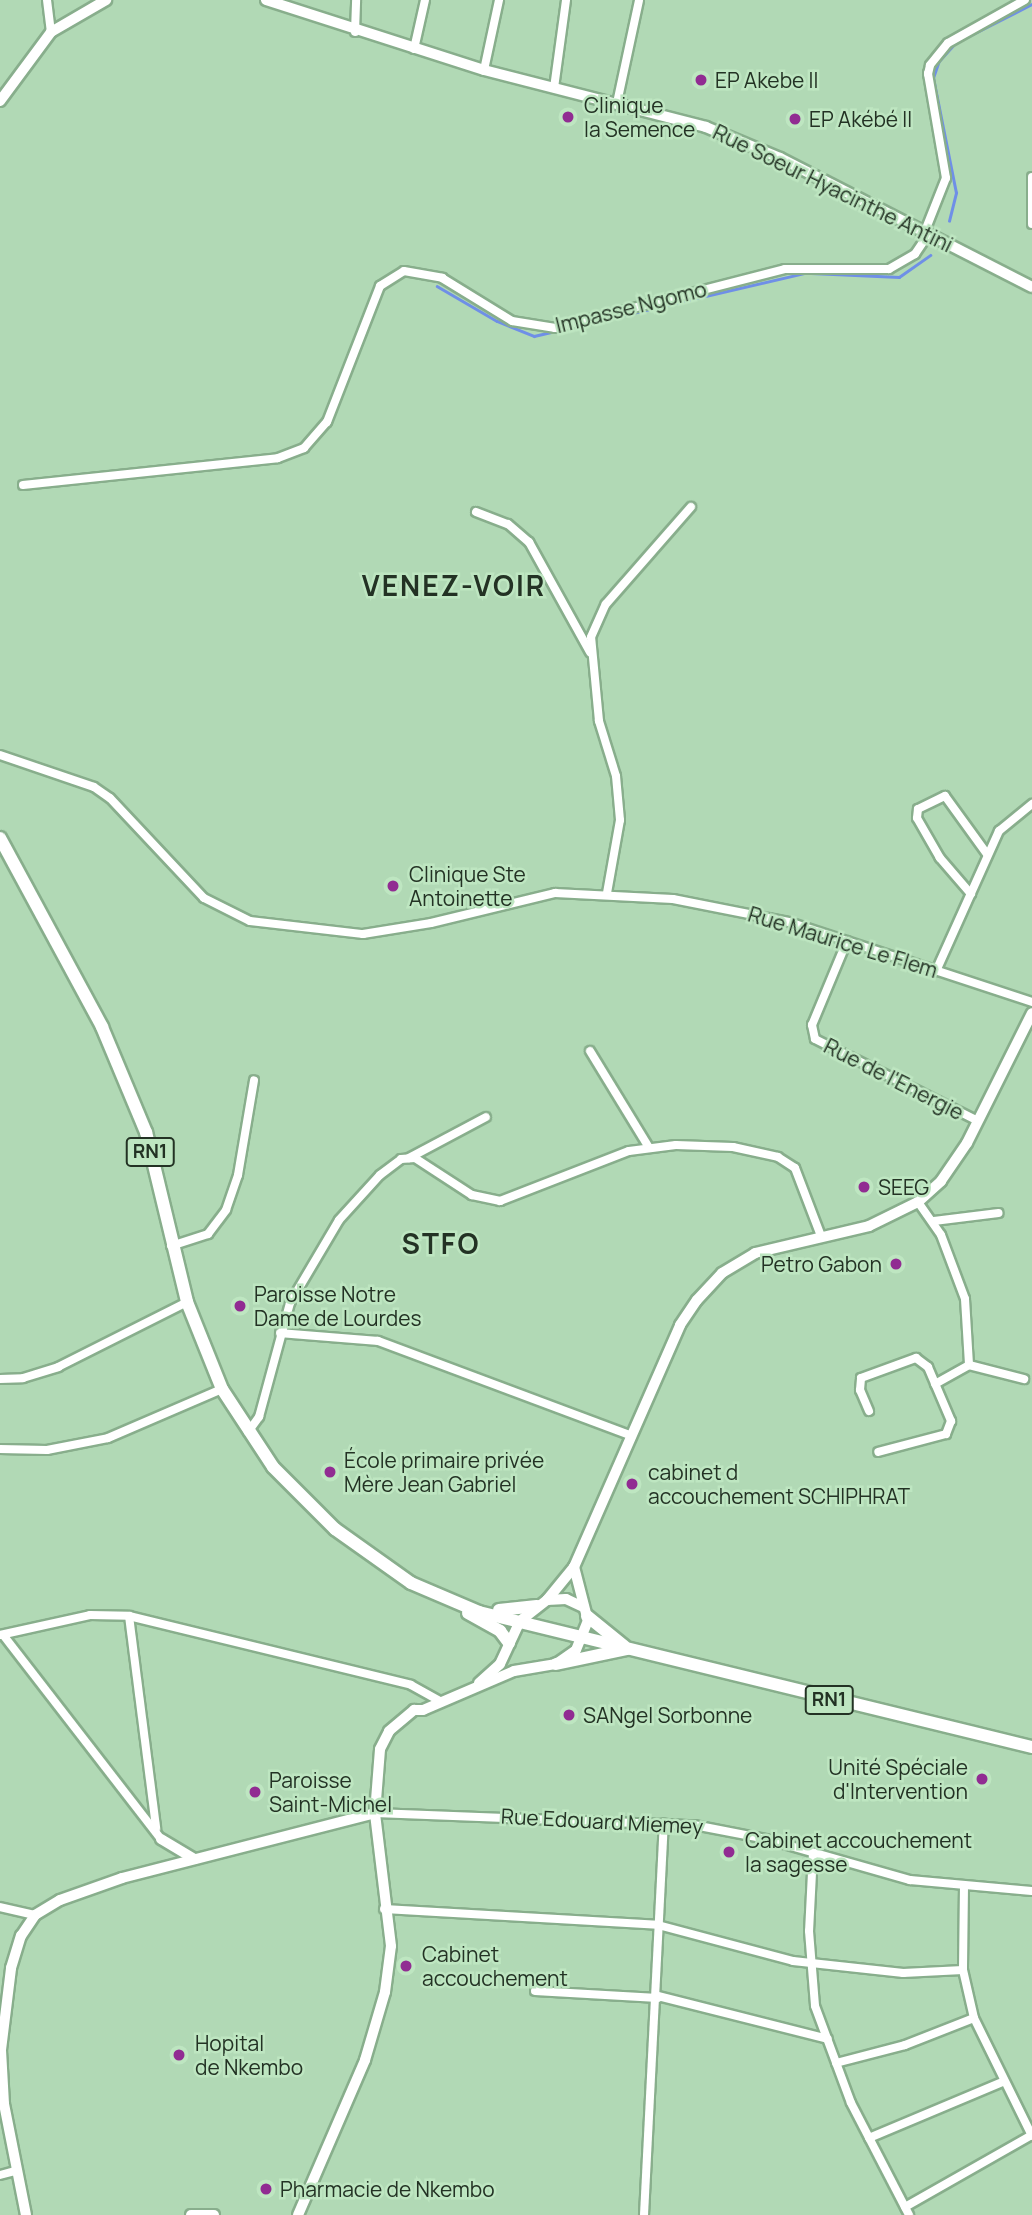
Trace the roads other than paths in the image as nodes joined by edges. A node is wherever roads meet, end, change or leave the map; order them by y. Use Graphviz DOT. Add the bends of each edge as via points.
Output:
graph roads {
  1 [pos="47,0"];
  2 [pos="106,0"];
  3 [pos="266,0"];
  4 [pos="356,0"];
  5 [pos="425,0"];
  6 [pos="499,0"];
  7 [pos="566,0"];
  8 [pos="639,0"];
  9 [pos="1025,0"];
  10 [pos="282,3"];
  11 [pos="51,32"];
  12 [pos="355,32"];
  13 [pos="414,49"];
  14 [pos="484,70"];
  15 [pos="554,88"];
  16 [pos="0,101"];
  17 [pos="617,103"];
  18 [pos="1032,177"];
  19 [pos="1032,224"];
  20 [pos="927,232"];
  21 [pos="1032,287"];
  22 [pos="23,485"];
  23 [pos="691,506"];
  24 [pos="476,512"];
  25 [pos="590,652"];
  26 [pos="0,755"];
  27 [pos="1032,804"];
  28 [pos="0,838"];
  29 [pos="987,854"];
  30 [pos="0,857"];
  31 [pos="23,883"];
  32 [pos="607,893"];
  33 [pos="971,894"];
  34 [pos="847,941"];
  35 [pos="936,971"];
  36 [pos="1032,1002"];
  37 [pos="1032,1013"];
  38 [pos="590,1051"];
  39 [pos="254,1080"];
  40 [pos="486,1117"];
  41 [pos="978,1121"];
  42 [pos="649,1146"];
  43 [pos="409,1158"];
  44 [pos="918,1202"];
  45 [pos="999,1213"];
  46 [pos="934,1221"];
  47 [pos="821,1236"];
  48 [pos="171,1246"];
  49 [pos="187,1302"];
  50 [pos="280,1332"];
  51 [pos="969,1365"];
  52 [pos="0,1379"];
  53 [pos="1024,1379"];
  54 [pos="935,1384"];
  55 [pos="222,1389"];
  56 [pos="869,1411"];
  57 [pos="248,1432"];
  58 [pos="632,1436"];
  59 [pos="0,1449"];
  60 [pos="878,1452"];
  61 [pos="575,1567"];
  62 [pos="444,1598"];
  63 [pos="542,1603"];
  64 [pos="585,1612"];
  65 [pos="129,1616"];
  66 [pos="520,1621"];
  67 [pos="2,1635"];
  68 [pos="583,1639"];
  69 [pos="507,1648"];
  70 [pos="627,1649"];
  71 [pos="556,1664"];
  72 [pos="536,1668"];
  73 [pos="479,1683"];
  74 [pos="442,1702"];
  75 [pos="1032,1747"];
  76 [pos="374,1813"];
  77 [pos="664,1824"];
  78 [pos="159,1837"];
  79 [pos="814,1853"];
  80 [pos="194,1859"];
  81 [pos="154,1869"];
  82 [pos="964,1886"];
  83 [pos="1032,1891"];
  84 [pos="0,1907"];
  85 [pos="383,1908"];
  86 [pos="36,1915"];
  87 [pos="659,1925"];
  88 [pos="811,1964"];
  89 [pos="963,1970"];
  90 [pos="3,1989"];
  91 [pos="535,1991"];
  92 [pos="658,1997"];
  93 [pos="974,2018"];
  94 [pos="828,2039"];
  95 [pos="836,2063"];
  96 [pos="1002,2082"];
  97 [pos="1032,2136"];
  98 [pos="869,2138"];
  99 [pos="15,2171"];
  100 [pos="0,2175"];
  101 [pos="907,2211"];
  102 [pos="26,2215"];
  103 [pos="191,2215"];
  104 [pos="214,2215"];
  105 [pos="298,2215"];
  106 [pos="644,2215"];
  1 -- 11 [label="street"];
  2 -- 11 [label="main road"];
  3 -- 10 [label="main road, Rue Soeur Hyacinthe Antini"];
  4 -- 12 [label="street"];
  5 -- 13 [label="street"];
  6 -- 14 [label="street"];
  7 -- 15 [label="street"];
  8 -- 17 [label="street"];
  9 -- 20 [label="street" via="948,43 930,65 946,178"];
  10 -- 12 [label="main road, Rue Soeur Hyacinthe Antini"];
  11 -- 16 [label="main road"];
  12 -- 13 [label="main road, Rue Soeur Hyacinthe Antini"];
  13 -- 14 [label="main road, Rue Soeur Hyacinthe Antini"];
  14 -- 15 [label="main road, Rue Soeur Hyacinthe Antini"];
  15 -- 17 [label="main road, Rue Soeur Hyacinthe Antini"];
  17 -- 20 [label="main road, Rue Soeur Hyacinthe Antini" via="727,135"];
  18 -- 19 [label="street"];
  20 -- 21 [label="main road, Rue Soeur Hyacinthe Antini"];
  20 -- 22 [label="street, Impasse Ngomo" via="915,254 889,269 785,269 555,328 512,321 442,278 404,271 380,286 327,422 304,448 278,458"];
  23 -- 25 [label="street" via="606,604 596,622"];
  24 -- 25 [label="street" via="509,524 528,542"];
  25 -- 32 [label="street" via="620,820"];
  26 -- 32 [label="street, Rue Maurice Le Flem" via="102,792 134,820 204,898 250,921 363,934 555,893"];
  27 -- 29 [label="street" via="1007,821"];
  28 -- 31 [label="main road, RN1"];
  29 -- 33 [label="street"];
  29 -- 33 [label="street" via="945,796 918,809 917,818 940,858"];
  30 -- 31 [label="main road, RN1"];
  31 -- 48 [label="main road, RN1" via="102,1027 146,1132"];
  32 -- 34 [label="street, Rue Maurice Le Flem" via="748,912"];
  33 -- 35 [label="street"];
  34 -- 35 [label="street, Rue Maurice Le Flem"];
  34 -- 41 [label="street, Rue de l'Energie" via="812,1033 830,1049"];
  35 -- 36 [label="street, Rue Maurice Le Flem"];
  37 -- 41 [label="main road"];
  38 -- 42 [label="street"];
  39 -- 48 [label="street" via="238,1175 226,1210 208,1234"];
  40 -- 43 [label="street"];
  41 -- 44 [label="main road" via="951,1168"];
  42 -- 43 [label="street" via="500,1201 472,1195 422,1161"];
  42 -- 47 [label="street" via="733,1147 787,1161"];
  43 -- 50 [label="street" via="380,1175 340,1220 290,1303"];
  44 -- 46 [label="street"];
  44 -- 47 [label="main road" via="887,1220"];
  45 -- 46 [label="street"];
  46 -- 51 [label="street" via="967,1309"];
  47 -- 58 [label="main road" via="755,1254 708,1286 680,1325"];
  48 -- 49 [label="main road, RN1"];
  49 -- 52 [label="street" via="58,1367 23,1378"];
  49 -- 55 [label="main road, RN1"];
  50 -- 57 [label="street" via="259,1417"];
  50 -- 58 [label="street" via="377,1341"];
  51 -- 53 [label="street"];
  51 -- 54 [label="street"];
  54 -- 56 [label="street" via="924,1361 916,1358 865,1375 860,1390"];
  54 -- 60 [label="street" via="951,1421 950,1430"];
  55 -- 57 [label="main road, RN1"];
  55 -- 59 [label="street" via="108,1438 47,1450"];
  57 -- 62 [label="main road, RN1" via="298,1495 335,1529 381,1565"];
  58 -- 61 [label="main road"];
  61 -- 63 [label="main road"];
  61 -- 64 [label="main road"];
  62 -- 63 [label="main road" via="505,1611"];
  62 -- 66 [label="main road, RN1"];
  62 -- 69 [label="main road" via="500,1631"];
  63 -- 64 [label="main road" via="566,1599"];
  63 -- 66 [label="main road"];
  64 -- 68 [label="main road"];
  64 -- 70 [label="main road"];
  65 -- 67 [label="street" via="90,1615"];
  65 -- 74 [label="street" via="393,1679 421,1687"];
  65 -- 78 [label="street"];
  66 -- 68 [label="main road, RN1"];
  66 -- 69 [label="main road"];
  67 -- 78 [label="street"];
  68 -- 70 [label="main road, RN1"];
  68 -- 71 [label="main road"];
  69 -- 72 [label="main road" via="520,1666"];
  69 -- 73 [label="main road"];
  70 -- 71 [label="main road"];
  70 -- 75 [label="main road, RN1"];
  71 -- 72 [label="main road"];
  72 -- 73 [label="main road"];
  73 -- 74 [label="main road"];
  74 -- 76 [label="main road" via="403,1716 384,1740 377,1759"];
  76 -- 77 [label="street, Rue Edouard Miemey"];
  76 -- 80 [label="main road"];
  76 -- 85 [label="main road"];
  77 -- 79 [label="street, Rue Edouard Miemey" via="723,1828"];
  77 -- 87 [label="street"];
  78 -- 80 [label="main road"];
  78 -- 81 [label="main road" via="163,1858"];
  79 -- 82 [label="street, Rue Edouard Miemey" via="879,1874"];
  79 -- 88 [label="street"];
  80 -- 81 [label="main road"];
  81 -- 86 [label="main road" via="91,1887"];
  82 -- 83 [label="street, Rue Edouard Miemey"];
  82 -- 89 [label="street"];
  84 -- 86 [label="street"];
  85 -- 87 [label="street"];
  85 -- 105 [label="main road" via="391,1946 379,2022"];
  86 -- 90 [label="main road" via="21,1936"];
  87 -- 88 [label="street"];
  87 -- 92 [label="street"];
  88 -- 89 [label="street" via="929,1974"];
  88 -- 94 [label="street" via="815,2006"];
  89 -- 93 [label="street"];
  90 -- 99 [label="main road" via="1,2074"];
  91 -- 92 [label="street"];
  92 -- 94 [label="street"];
  92 -- 106 [label="street" via="647,2104"];
  93 -- 95 [label="street" via="905,2045"];
  93 -- 96 [label="street"];
  94 -- 95 [label="street"];
  95 -- 98 [label="street"];
  96 -- 97 [label="street"];
  96 -- 98 [label="street"];
  97 -- 101 [label="street"];
  98 -- 101 [label="street"];
  99 -- 100 [label="street"];
  99 -- 102 [label="main road"];
  103 -- 104 [label="main road"];
}
